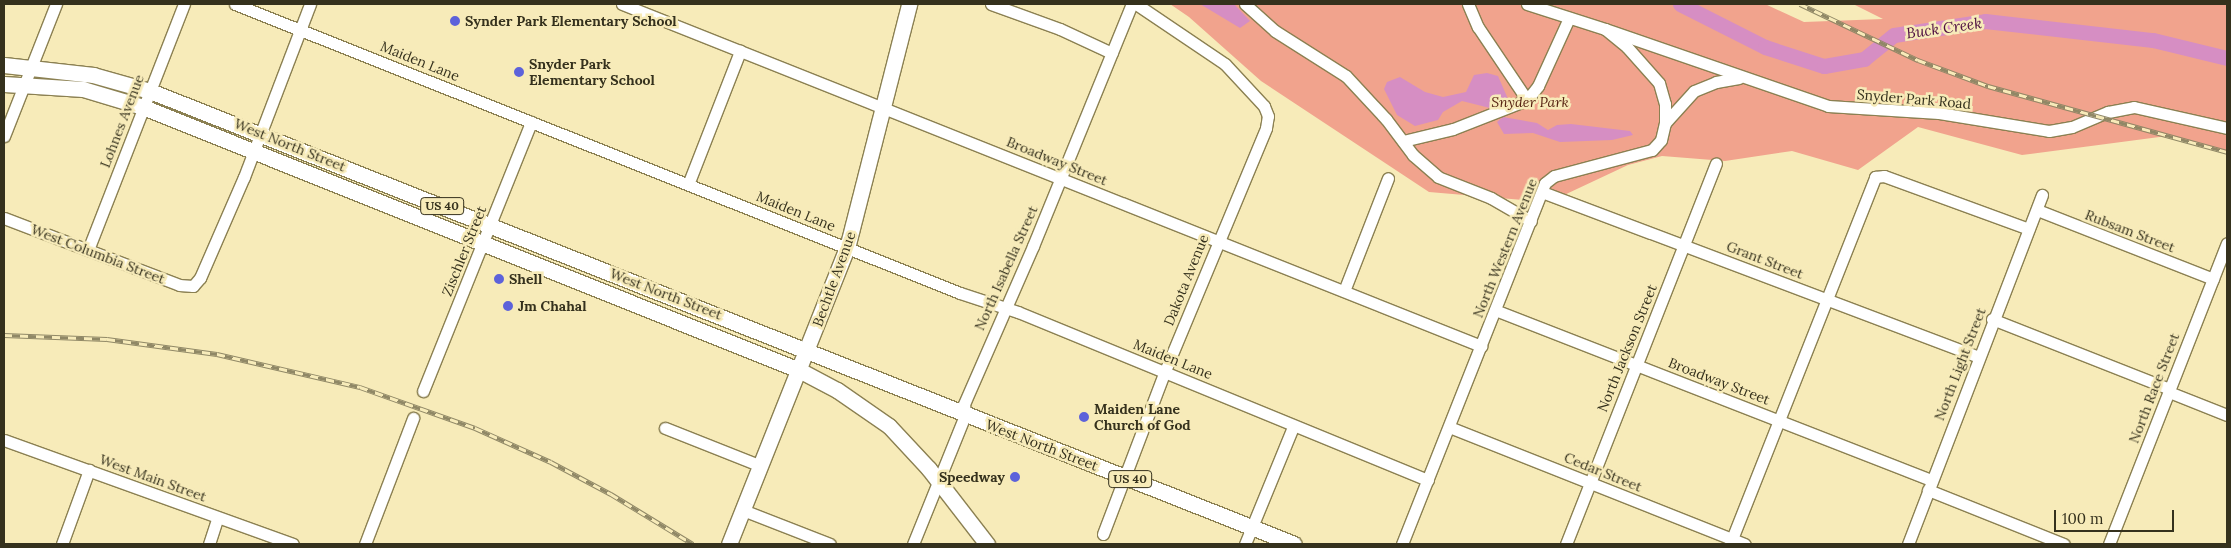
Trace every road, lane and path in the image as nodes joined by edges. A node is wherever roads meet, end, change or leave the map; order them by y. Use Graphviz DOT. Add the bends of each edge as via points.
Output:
graph roads {
  1 [pos="56,4"];
  2 [pos="184,4"];
  3 [pos="235,4"];
  4 [pos="310,4"];
  5 [pos="622,4"];
  6 [pos="909,4"];
  7 [pos="991,4"];
  8 [pos="1134,4"];
  9 [pos="1244,4"];
  10 [pos="1468,4"];
  11 [pos="1527,4"];
  12 [pos="1569,18"];
  13 [pos="1604,29"];
  14 [pos="300,30"];
  15 [pos="740,51"];
  16 [pos="1112,53"];
  17 [pos="4,64"];
  18 [pos="32,66"];
  19 [pos="1743,78"];
  20 [pos="24,83"];
  21 [pos="4,84"];
  22 [pos="150,91"];
  23 [pos="1527,100"];
  24 [pos="143,107"];
  25 [pos="882,109"];
  26 [pos="531,122"];
  27 [pos="1665,123"];
  28 [pos="2227,128"];
  29 [pos="261,134"];
  30 [pos="4,136"];
  31 [pos="1403,141"];
  32 [pos="254,150"];
  33 [pos="1716,163"];
  34 [pos="1388,178"];
  35 [pos="1061,179"];
  36 [pos="689,182"];
  37 [pos="1542,192"];
  38 [pos="2042,195"];
  39 [pos="2036,210"];
  40 [pos="4,218"];
  41 [pos="1531,221"];
  42 [pos="491,225"];
  43 [pos="2029,229"];
  44 [pos="485,241"];
  45 [pos="1218,241"];
  46 [pos="2227,243"];
  47 [pos="1683,245"];
  48 [pos="847,248"];
  49 [pos="88,250"];
  50 [pos="2213,279"];
  51 [pos="1344,291"];
  52 [pos="1826,299"];
  53 [pos="1004,308"];
  54 [pos="1495,310"];
  55 [pos="1992,320"];
  56 [pos="1481,346"];
  57 [pos="808,350"];
  58 [pos="1978,357"];
  59 [pos="1636,365"];
  60 [pos="799,370"];
  61 [pos="1165,371"];
  62 [pos="424,391"];
  63 [pos="2169,391"];
  64 [pos="965,415"];
  65 [pos="2227,415"];
  66 [pos="413,418"];
  67 [pos="1779,420"];
  68 [pos="1293,427"];
  69 [pos="665,428"];
  70 [pos="1449,428"];
  71 [pos="4,440"];
  72 [pos="761,466"];
  73 [pos="89,470"];
  74 [pos="1124,478"];
  75 [pos="1428,480"];
  76 [pos="938,481"];
  77 [pos="1590,483"];
  78 [pos="1930,485"];
  79 [pos="743,510"];
  80 [pos="218,517"];
  81 [pos="1252,527"];
  82 [pos="1103,534"];
  83 [pos="1731,542"];
  84 [pos="62,544"];
  85 [pos="208,544"];
  86 [pos="293,544"];
  87 [pos="364,544"];
  88 [pos="729,544"];
  89 [pos="830,544"];
  90 [pos="913,544"];
  91 [pos="987,544"];
  92 [pos="1245,544"];
  93 [pos="1294,544"];
  94 [pos="1402,544"];
  95 [pos="1566,544"];
  96 [pos="1745,544"];
  97 [pos="1908,544"];
  98 [pos="2064,544"];
  99 [pos="2109,544"];
  1 -- 18 [label="street"];
  2 -- 22 [label="street, Lohnes Avenue"];
  3 -- 14 [label="street, Maiden Lane"];
  4 -- 14 [label="street"];
  5 -- 15 [label="street, Broadway Street"];
  6 -- 25 [label="main road, Bechtle Avenue"];
  7 -- 16 [label="street" via="1060,29"];
  8 -- 16 [label="street, North Isabella Street"];
  8 -- 45 [label="street, Dakota Avenue" via="1225,64 1264,106 1268,116 1266,128"];
  9 -- 31 [label="street" via="1275,31 1346,76"];
  10 -- 23 [label="street" via="1478,27"];
  11 -- 12 [label="street, Snyder Park Road"];
  12 -- 13 [label="street, Snyder Park Road"];
  12 -- 23 [label="street" via="1538,86"];
  13 -- 19 [label="street, Snyder Park Road"];
  13 -- 27 [label="street, Snyder Park Road" via="1652,73 1663,93"];
  14 -- 26 [label="street, Maiden Lane"];
  14 -- 29 [label="street"];
  15 -- 25 [label="street, Broadway Street"];
  15 -- 36 [label="street"];
  16 -- 35 [label="street, North Isabella Street"];
  17 -- 18 [label="main road, US 40"];
  18 -- 20 [label="street"];
  18 -- 22 [label="main road, West North Street / US 40" via="94,75"];
  19 -- 27 [label="street, North Western Avenue" via="1716,82 1694,91"];
  19 -- 28 [label="street, Snyder Park Road" via="1828,106 1939,114 2031,130 2061,130 2094,116 2134,107"];
  20 -- 21 [label="main road, US 40"];
  20 -- 24 [label="main road, West North Street / US 40" via="83,89"];
  20 -- 30 [label="street"];
  22 -- 24 [label="street, Lohnes Avenue"];
  22 -- 29 [label="main road, West North Street / US 40"];
  23 -- 31 [label="street" via="1461,126"];
  24 -- 32 [label="main road, West North Street / US 40"];
  24 -- 49 [label="street, Lohnes Avenue"];
  25 -- 35 [label="street, Broadway Street"];
  25 -- 48 [label="main road, Bechtle Avenue"];
  26 -- 36 [label="street, Maiden Lane"];
  26 -- 42 [label="street, Zischler Street"];
  27 -- 37 [label="street, North Western Avenue" via="1661,140 1652,150 1554,176 1545,183"];
  29 -- 32 [label="street"];
  29 -- 42 [label="main road, West North Street / US 40"];
  31 -- 41 [label="street" via="1438,177 1490,198"];
  32 -- 44 [label="main road, West North Street / US 40"];
  32 -- 49 [label="street, West Columbia Street" via="194,286 179,285"];
  33 -- 47 [label="street, North Jackson Street"];
  34 -- 51 [label="street"];
  35 -- 45 [label="street, Broadway Street"];
  35 -- 53 [label="street, North Isabella Street"];
  36 -- 48 [label="street, Maiden Lane"];
  37 -- 41 [label="street, North Western Avenue"];
  37 -- 47 [label="street, Grant Street"];
  38 -- 39 [label="street, North Light Street"];
  39 -- 43 [label="street, North Light Street"];
  39 -- 50 [label="street, Rubsam Street"];
  40 -- 49 [label="street, West Columbia Street"];
  41 -- 54 [label="street, North Western Avenue"];
  42 -- 44 [label="street, Zischler Street"];
  42 -- 57 [label="main road, West North Street / US 40"];
  43 -- 52 [label="street" via="1880,176 1870,184"];
  43 -- 55 [label="street, North Light Street"];
  44 -- 60 [label="main road, West North Street / US 40"];
  44 -- 62 [label="street, Zischler Street"];
  45 -- 51 [label="street, Broadway Street"];
  45 -- 61 [label="street, Dakota Avenue"];
  46 -- 50 [label="street, North Race Street"];
  47 -- 52 [label="street, Grant Street"];
  47 -- 59 [label="street, North Jackson Street"];
  48 -- 53 [label="street, Maiden Lane"];
  48 -- 57 [label="main road, Bechtle Avenue"];
  50 -- 63 [label="street, North Race Street"];
  51 -- 56 [label="street, Broadway Street"];
  52 -- 58 [label="street, Grant Street"];
  52 -- 67 [label="street"];
  53 -- 61 [label="street, Maiden Lane"];
  53 -- 64 [label="street, North Isabella Street" via="964,404"];
  54 -- 56 [label="street, North Western Avenue"];
  54 -- 59 [label="street, Broadway Street"];
  55 -- 58 [label="street, North Light Street"];
  55 -- 63 [label="street"];
  56 -- 70 [label="street, North Western Avenue"];
  57 -- 60 [label="main road, Bechtle Avenue"];
  57 -- 64 [label="main road, West North Street / US 40"];
  58 -- 78 [label="street, North Light Street"];
  59 -- 67 [label="street, Broadway Street"];
  59 -- 77 [label="street, North Jackson Street"];
  60 -- 72 [label="main road, Bechtle Avenue"];
  60 -- 76 [label="main road, US 40" via="837,390 889,426"];
  61 -- 68 [label="street, Maiden Lane"];
  61 -- 74 [label="street, Dakota Avenue"];
  63 -- 65 [label="street"];
  63 -- 99 [label="street, North Race Street"];
  64 -- 74 [label="main road, West North Street / US 40"];
  64 -- 76 [label="street, North Isabella Street"];
  66 -- 87 [label="street"];
  67 -- 78 [label="street, Broadway Street"];
  67 -- 83 [label="street"];
  68 -- 75 [label="street, Maiden Lane"];
  68 -- 81 [label="street"];
  69 -- 72 [label="street"];
  70 -- 75 [label="street, North Western Avenue"];
  70 -- 77 [label="street, Cedar Street"];
  71 -- 73 [label="street, West Main Street"];
  72 -- 79 [label="main road, Bechtle Avenue"];
  73 -- 80 [label="street, West Main Street"];
  73 -- 84 [label="street"];
  74 -- 81 [label="main road, West North Street / US 40"];
  74 -- 82 [label="street, Dakota Avenue"];
  75 -- 94 [label="street, North Western Avenue"];
  76 -- 90 [label="street, North Isabella Street"];
  76 -- 91 [label="main road, US 40"];
  77 -- 83 [label="street, Cedar Street"];
  77 -- 95 [label="street, North Jackson Street"];
  78 -- 97 [label="street, North Light Street"];
  78 -- 98 [label="street, Broadway Street"];
  79 -- 88 [label="main road, Bechtle Avenue"];
  79 -- 89 [label="street"];
  80 -- 85 [label="street"];
  80 -- 86 [label="street, West Main Street"];
  81 -- 92 [label="street"];
  81 -- 93 [label="main road, West North Street / US 40"];
  83 -- 96 [label="street, Cedar Street"];
}
